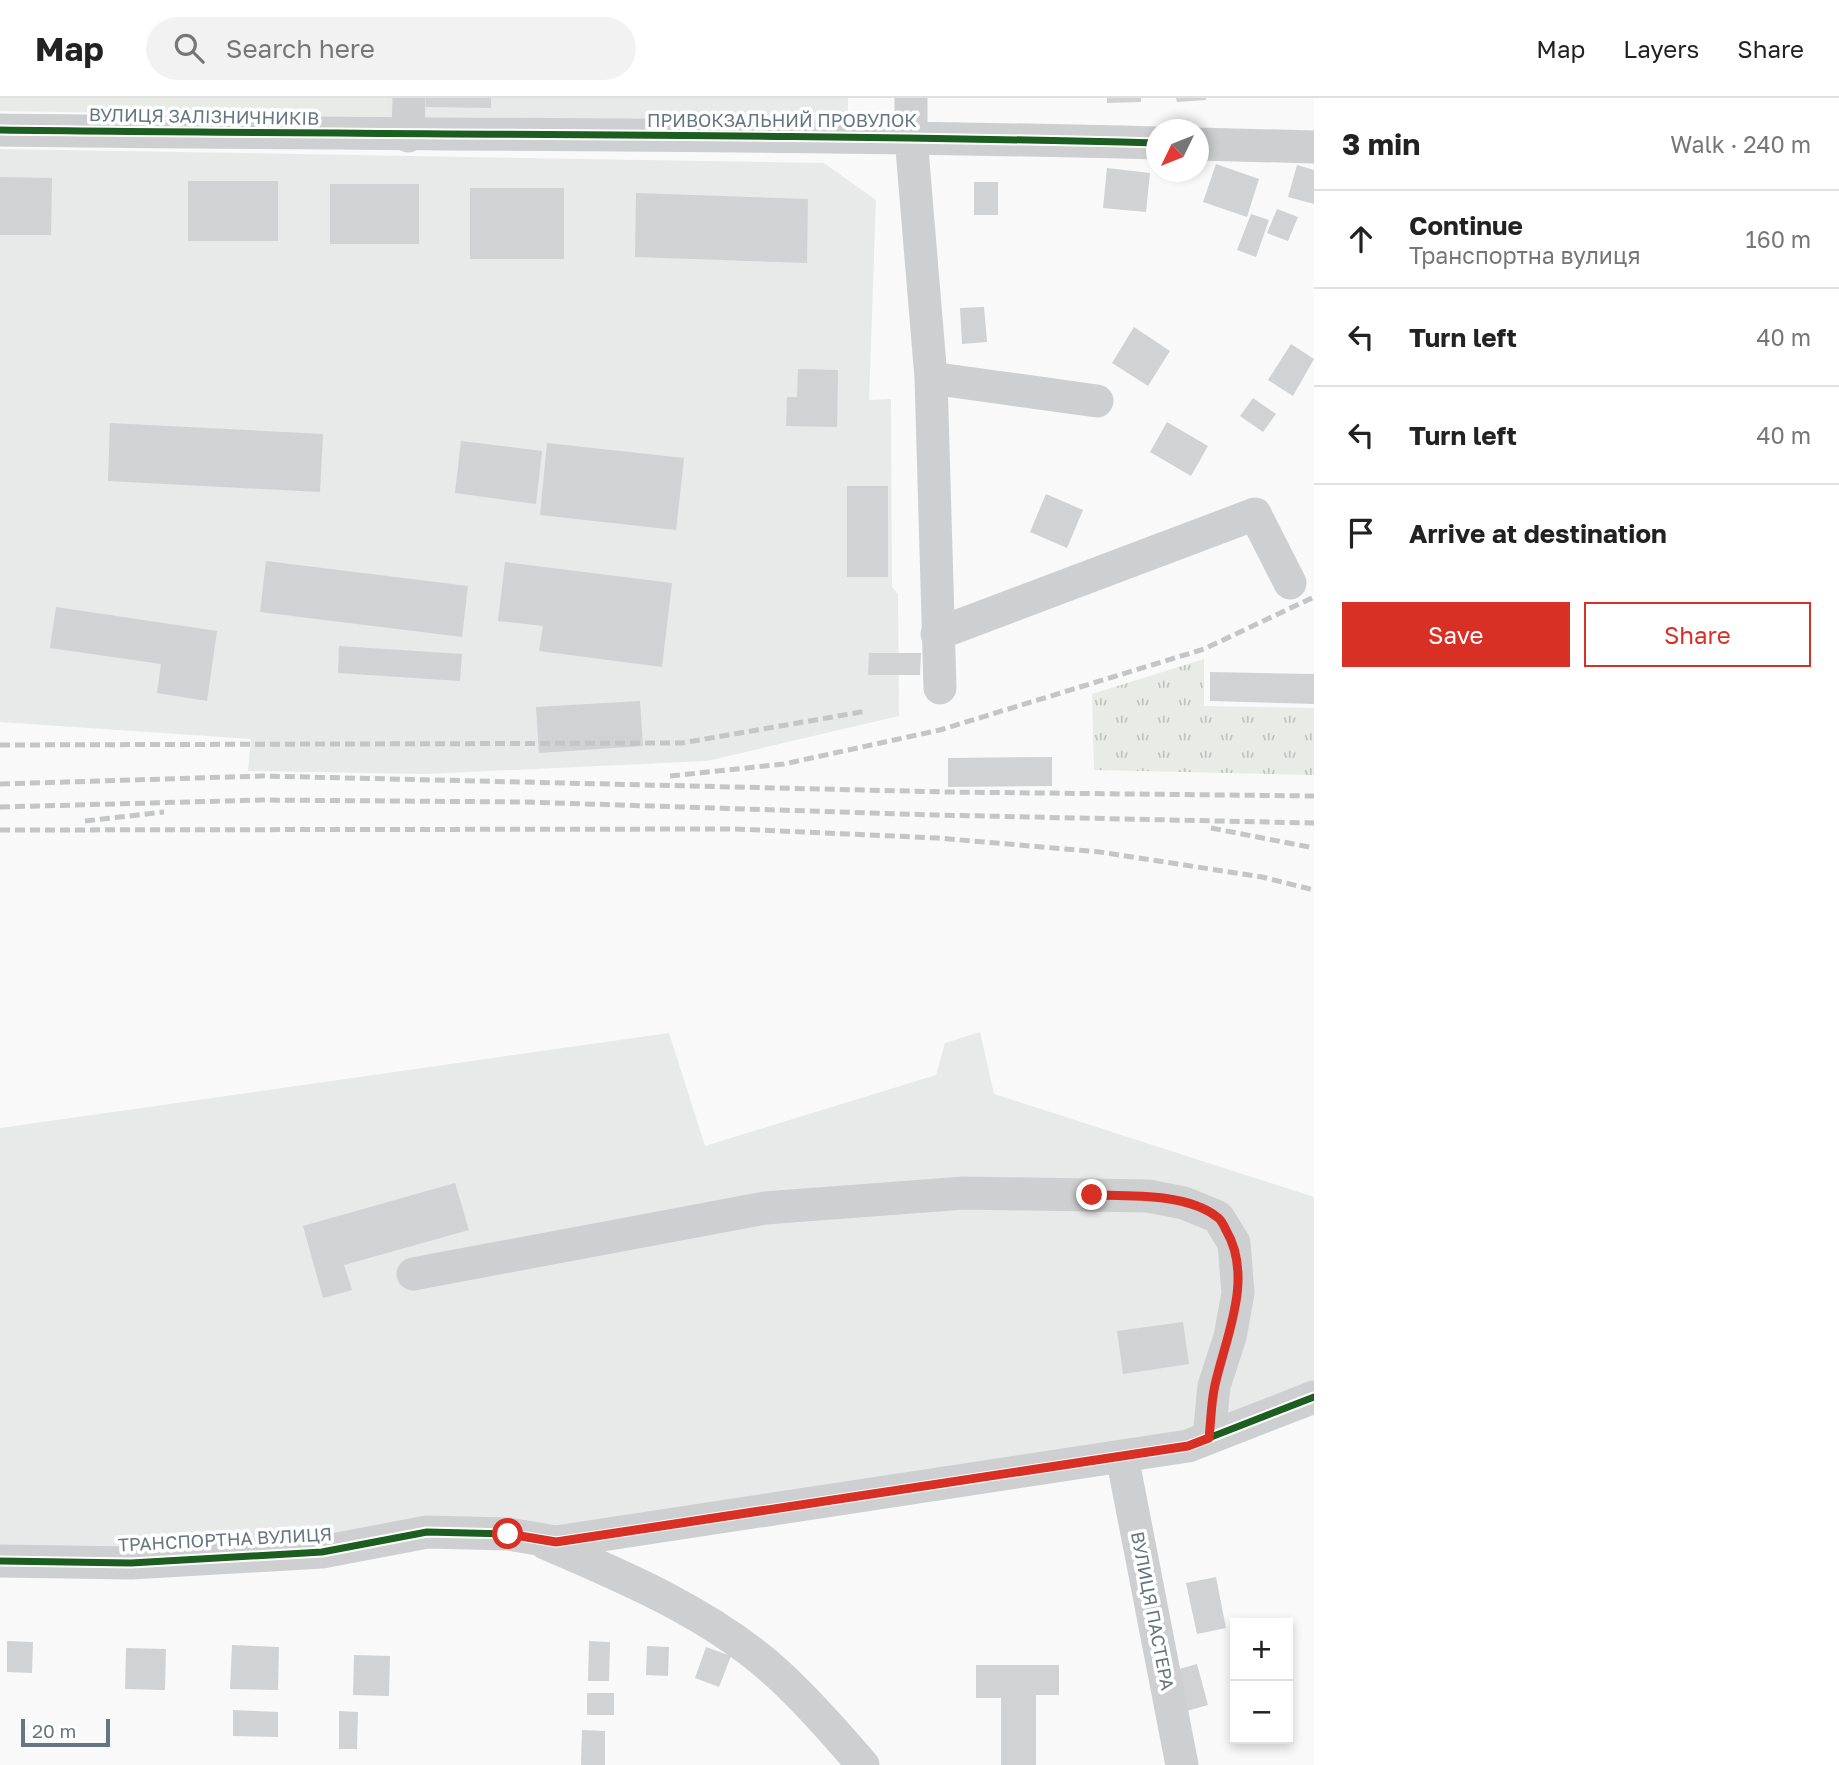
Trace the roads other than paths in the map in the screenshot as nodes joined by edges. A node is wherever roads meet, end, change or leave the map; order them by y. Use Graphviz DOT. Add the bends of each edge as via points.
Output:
graph roads {
  1 [pos="409,98"];
  2 [pos="911,98"];
  3 [pos="0,130"];
  4 [pos="408,136"];
  5 [pos="911,137"];
  6 [pos="1146,143"];
  7 [pos="1209,144"];
  8 [pos="1314,147"];
  9 [pos="931,377"];
  10 [pos="1097,401"];
  11 [pos="1290,583"];
  12 [pos="937,634"];
  13 [pos="940,688"];
  14 [pos="413,1274"];
  15 [pos="1312,1394"];
  16 [pos="1209,1438"];
  17 [pos="1122,1456"];
  18 [pos="533,1538"];
  19 [pos="0,1561"];
  20 [pos="863,1765"];
  21 [pos="1182,1765"];
  1 -- 4 [label="street"];
  2 -- 5 [label="street"];
  3 -- 4 [label="street, ВУЛИЦЯ ЗАЛІЗНИЧНИКІВ"];
  4 -- 5 [label="street, ПРИВОКЗАЛЬНИЙ ПРОВУЛОК"];
  5 -- 6 [label="street, ПРИВОКЗАЛЬНИЙ ПРОВУЛОК"];
  5 -- 9 [label="street"];
  7 -- 8 [label="street"];
  9 -- 10 [label="street"];
  9 -- 12 [label="street"];
  11 -- 12 [label="street" via="1255,513"];
  12 -- 13 [label="street"];
  14 -- 16 [label="street" via="778,1207 964,1193 1148,1196 1184,1203 1218,1217 1234,1243 1238,1293 1214,1386"];
  15 -- 16 [label="street, ТРАНСПОРТНА ВУЛИЦЯ"];
  16 -- 17 [label="street, ТРАНСПОРТНА ВУЛИЦЯ" via="1188,1446"];
  17 -- 18 [label="street, ТРАНСПОРТНА ВУЛИЦЯ" via="556,1542"];
  17 -- 21 [label="street, ВУЛИЦЯ ПАСТЕРА"];
  18 -- 19 [label="street, ТРАНСПОРТНА ВУЛИЦЯ" via="427,1532 322,1552 131,1563"];
  18 -- 20 [label="street" via="670,1602 736,1641 777,1673"];
}
